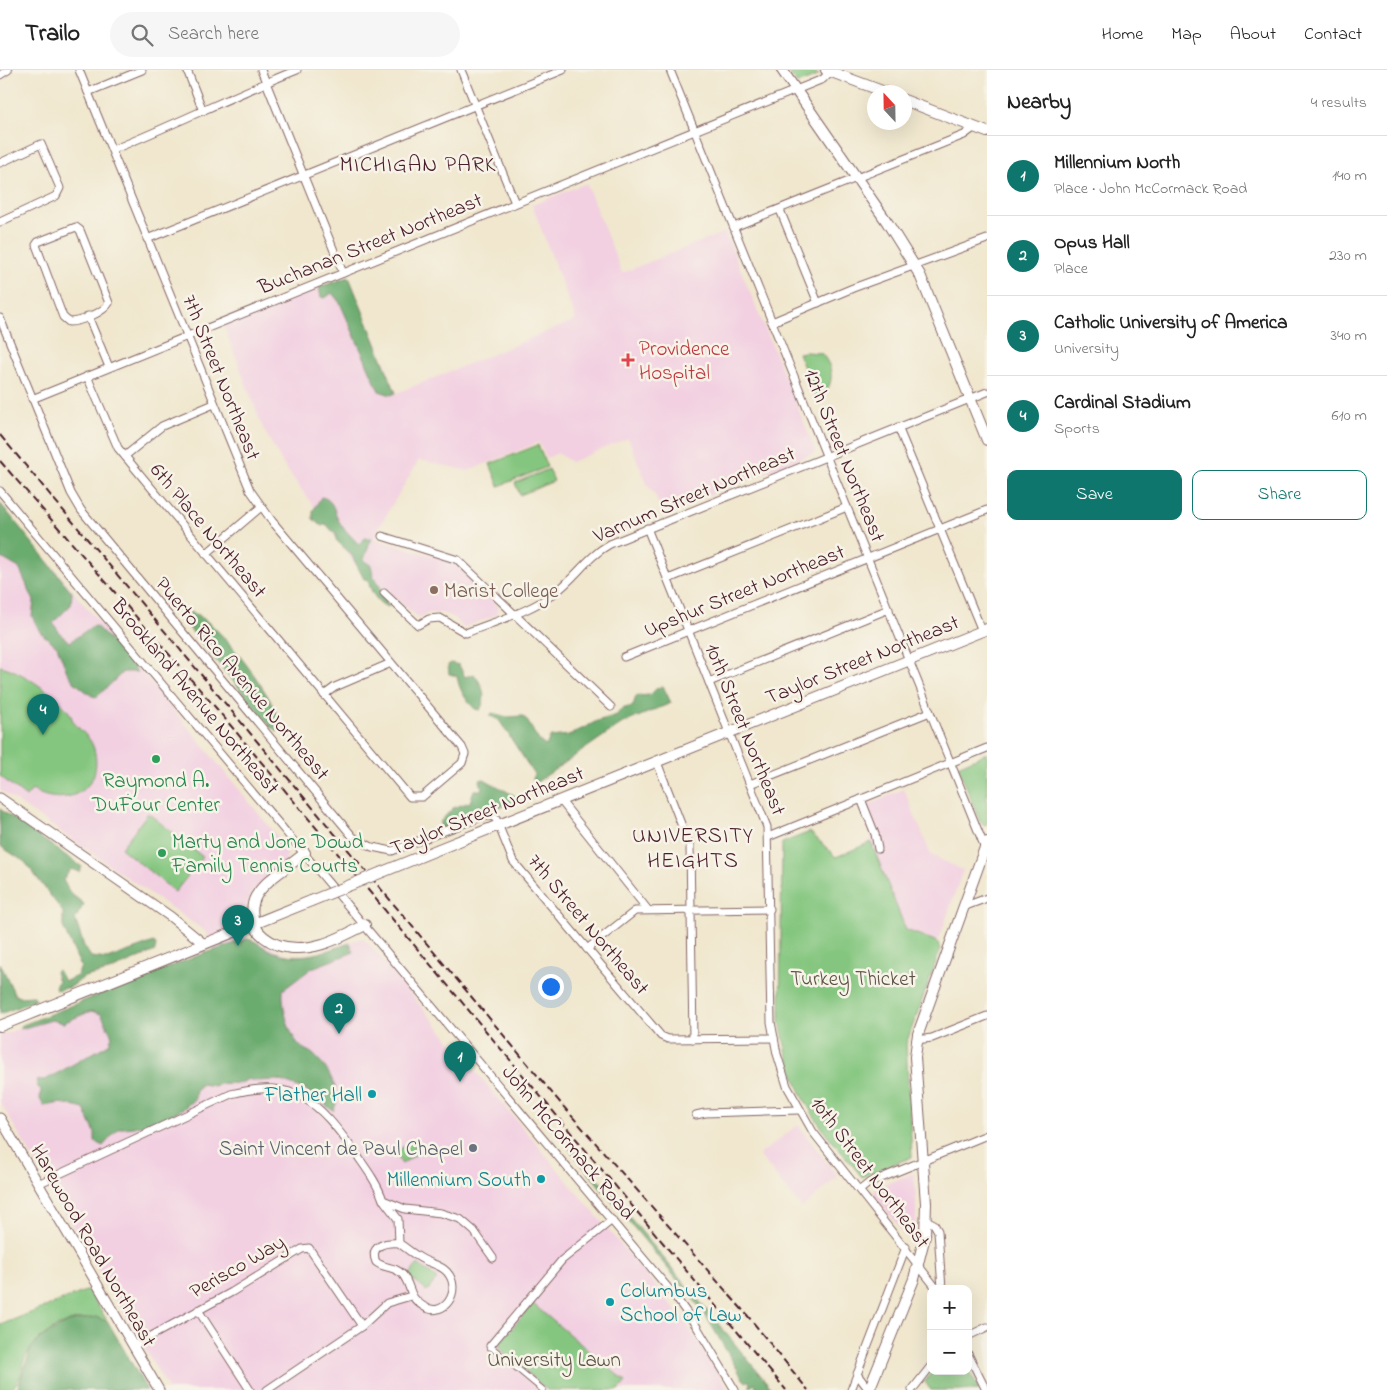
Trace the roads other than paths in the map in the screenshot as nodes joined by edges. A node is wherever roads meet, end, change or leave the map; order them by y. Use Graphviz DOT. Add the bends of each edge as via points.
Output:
graph roads {
  1 [pos="8,70"];
  2 [pos="79,70"];
  3 [pos="142,70"];
  4 [pos="187,70"];
  5 [pos="261,70"];
  6 [pos="297,70"];
  7 [pos="461,70"];
  8 [pos="563,70"];
  9 [pos="670,70"];
  10 [pos="782,70"];
  11 [pos="830,71"];
  12 [pos="0,75"];
  13 [pos="266,82"];
  14 [pos="867,85"];
  15 [pos="795,90"];
  16 [pos="88,92"];
  17 [pos="912,103"];
  18 [pos="476,105"];
  19 [pos="203,110"];
  20 [pos="975,127"];
  21 [pos="695,130"];
  22 [pos="987,132"];
  23 [pos="112,150"];
  24 [pos="0,163"];
  25 [pos="303,175"];
  26 [pos="857,178"];
  27 [pos="515,203"];
  28 [pos="780,210"];
  29 [pos="0,222"];
  30 [pos="734,227"];
  31 [pos="147,239"];
  32 [pos="987,239"];
  33 [pos="915,266"];
  34 [pos="343,273"];
  35 [pos="818,303"];
  36 [pos="88,316"];
  37 [pos="0,318"];
  38 [pos="772,322"];
  39 [pos="186,336"];
  40 [pos="109,367"];
  41 [pos="87,376"];
  42 [pos="987,392"];
  43 [pos="32,398"];
  44 [pos="970,398"];
  45 [pos="214,404"];
  46 [pos="898,428"];
  47 [pos="987,440"];
  48 [pos="124,456"];
  49 [pos="826,456"];
  50 [pos="0,491"];
  51 [pos="261,507"];
  52 [pos="847,507"];
  53 [pos="987,510"];
  54 [pos="647,528"];
  55 [pos="940,529"];
  56 [pos="382,536"];
  57 [pos="206,554"];
  58 [pos="868,558"];
  59 [pos="668,580"];
  60 [pos="384,593"];
  61 [pos="888,610"];
  62 [pos="514,614"];
  63 [pos="984,630"];
  64 [pos="688,631"];
  65 [pos="624,657"];
  66 [pos="909,661"];
  67 [pos="391,663"];
  68 [pos="709,682"];
  69 [pos="324,695"];
  70 [pos="611,707"];
  71 [pos="930,712"];
  72 [pos="730,733"];
  73 [pos="987,748"];
  74 [pos="657,762"];
  75 [pos="951,763"];
  76 [pos="750,784"];
  77 [pos="0,798"];
  78 [pos="861,799"];
  79 [pos="561,801"];
  80 [pos="499,826"];
  81 [pos="768,836"];
  82 [pos="986,848"];
  83 [pos="878,849"];
  84 [pos="305,853"];
  85 [pos="987,898"];
  86 [pos="963,908"];
  87 [pos="770,909"];
  88 [pos="648,910"];
  89 [pos="691,910"];
  90 [pos="255,924"];
  91 [pos="365,925"];
  92 [pos="204,944"];
  93 [pos="587,949"];
  94 [pos="987,1016"];
  95 [pos="0,1026"];
  96 [pos="774,1038"];
  97 [pos="693,1039"];
  98 [pos="916,1040"];
  99 [pos="800,1110"];
  100 [pos="696,1115"];
  101 [pos="0,1118"];
  102 [pos="987,1135"];
  103 [pos="924,1161"];
  104 [pos="38,1184"];
  105 [pos="860,1190"];
  106 [pos="384,1200"];
  107 [pos="612,1220"];
  108 [pos="926,1220"];
  109 [pos="399,1242"];
  110 [pos="906,1247"];
  111 [pos="493,1258"];
  112 [pos="918,1263"];
  113 [pos="934,1285"];
  114 [pos="942,1285"];
  115 [pos="411,1296"];
  116 [pos="198,1310"];
  117 [pos="362,1326"];
  118 [pos="987,1327"];
  119 [pos="972,1334"];
  120 [pos="133,1346"];
  121 [pos="490,1346"];
  122 [pos="972,1362"];
  123 [pos="927,1371"];
  124 [pos="857,1374"];
  125 [pos="159,1390"];
  126 [pos="250,1390"];
  127 [pos="267,1390"];
  128 [pos="543,1390"];
  129 [pos="735,1390"];
  130 [pos="851,1390"];
  131 [pos="869,1390"];
  132 [pos="912,1390"];
  133 [pos="986,1390"];
  1 -- 12 [label="street"];
  2 -- 16 [label="street, 7th Street Northeast"];
  3 -- 16 [label="street"];
  4 -- 19 [label="street"];
  5 -- 13 [label="street"];
  6 -- 13 [label="street"];
  7 -- 18 [label="street"];
  8 -- 18 [label="street"];
  9 -- 21 [label="street, 12th Street Northeast"];
  10 -- 15 [label="main road"];
  11 -- 14 [label="main road"];
  11 -- 15 [label="street, Buchanan Street Northeast" via="823,79"];
  13 -- 19 [label="street"];
  13 -- 25 [label="street"];
  15 -- 21 [label="street, Buchanan Street Northeast"];
  15 -- 26 [label="main road"];
  16 -- 23 [label="street, 7th Street Northeast"];
  17 -- 20 [label="main road"];
  18 -- 25 [label="street"];
  18 -- 27 [label="street"];
  19 -- 23 [label="street"];
  20 -- 22 [label="main road"];
  20 -- 26 [label="street" via="964,135"];
  21 -- 27 [label="street, Buchanan Street Northeast"];
  21 -- 30 [label="street, 12th Street Northeast"];
  23 -- 31 [label="street, 7th Street Northeast"];
  24 -- 29 [label="street" via="41,144 60,183 58,193"];
  25 -- 31 [label="street"];
  25 -- 34 [label="street"];
  26 -- 28 [label="street"];
  26 -- 33 [label="main road"];
  27 -- 34 [label="street, Buchanan Street Northeast"];
  28 -- 30 [label="street"];
  28 -- 35 [label="street"];
  30 -- 38 [label="street, 12th Street Northeast"];
  31 -- 39 [label="street, 7th Street Northeast"];
  32 -- 33 [label="street"];
  33 -- 35 [label="street"];
  33 -- 44 [label="main road"];
  34 -- 39 [label="street, Buchanan Street Northeast"];
  35 -- 38 [label="street"];
  36 -- 36 [label="street" via="73,322 65,319 36,249 38,242 71,228 80,230 108,298 106,308"];
  36 -- 40 [label="street"];
  37 -- 43 [label="street"];
  38 -- 49 [label="street, 12th Street Northeast"];
  39 -- 40 [label="street, Buchanan Street Northeast"];
  39 -- 45 [label="street, 7th Street Northeast"];
  40 -- 41 [label="street, Buchanan Street Northeast"];
  41 -- 43 [label="street, Buchanan Street Northeast"];
  41 -- 48 [label="street, 6th Place Northeast" via="112,437"];
  42 -- 44 [label="street, Varnum Street Northeast"];
  43 -- 80 [label="street, Puerto Rico Avenue Northeast" via="81,510 353,837 372,848 392,851 487,815 496,819"];
  44 -- 46 [label="street, Varnum Street Northeast"];
  44 -- 47 [label="main road"];
  45 -- 48 [label="street" via="160,427"];
  45 -- 51 [label="street, 7th Street Northeast" via="246,482"];
  46 -- 49 [label="street, Varnum Street Northeast"];
  46 -- 55 [label="street"];
  48 -- 57 [label="street, 6th Place Northeast"];
  49 -- 52 [label="street, 12th Street Northeast"];
  49 -- 54 [label="street, Varnum Street Northeast"];
  50 -- 84 [label="street, Brookland Avenue Northeast"];
  51 -- 57 [label="street"];
  51 -- 67 [label="street, 7th Street Northeast"];
  52 -- 58 [label="street, 12th Street Northeast"];
  52 -- 59 [label="street"];
  53 -- 55 [label="street, Upshur Street Northeast"];
  54 -- 59 [label="street, 10th Street Northeast"];
  54 -- 62 [label="street, Varnum Street Northeast" via="605,546 557,592"];
  55 -- 58 [label="street, Upshur Street Northeast"];
  55 -- 63 [label="street"];
  56 -- 62 [label="street" via="454,557"];
  57 -- 69 [label="street, 6th Place Northeast"];
  58 -- 61 [label="street, 12th Street Northeast"];
  58 -- 64 [label="street, Upshur Street Northeast"];
  59 -- 64 [label="street, 10th Street Northeast"];
  60 -- 62 [label="street, Varnum Street Northeast" via="418,625 440,618 463,633"];
  61 -- 66 [label="street, 12th Street Northeast"];
  61 -- 68 [label="street"];
  62 -- 70 [label="street"];
  63 -- 66 [label="main road, Taylor Street Northeast"];
  64 -- 65 [label="street, Upshur Street Northeast"];
  64 -- 68 [label="street, 10th Street Northeast"];
  66 -- 71 [label="street, 12th Street Northeast"];
  66 -- 72 [label="main road, Taylor Street Northeast"];
  67 -- 69 [label="street"];
  67 -- 69 [label="street, 6th Place Northeast" via="465,754 462,763 419,798 410,797"];
  68 -- 72 [label="street, 10th Street Northeast"];
  71 -- 75 [label="street, 12th Street Northeast"];
  71 -- 76 [label="street"];
  72 -- 74 [label="main road, Taylor Street Northeast"];
  72 -- 76 [label="street, 10th Street Northeast"];
  73 -- 75 [label="street"];
  74 -- 79 [label="main road, Taylor Street Northeast"];
  74 -- 89 [label="street" via="689,844"];
  75 -- 78 [label="street"];
  75 -- 82 [label="street, 12th Street Northeast"];
  76 -- 81 [label="street, 10th Street Northeast" via="766,822"];
  77 -- 92 [label="street" via="171,917"];
  78 -- 81 [label="street"];
  78 -- 83 [label="street"];
  79 -- 80 [label="main road, Taylor Street Northeast"];
  79 -- 88 [label="street"];
  80 -- 90 [label="main road, Taylor Street Northeast, bridge"];
  80 -- 93 [label="street, 7th Street Northeast" via="514,861"];
  81 -- 87 [label="street, 10th Street Northeast"];
  82 -- 86 [label="main road"];
  84 -- 90 [label="main road" via="258,895 253,906"];
  84 -- 91 [label="street, Brookland Avenue Northeast"];
  85 -- 86 [label="street"];
  86 -- 98 [label="main road"];
  87 -- 89 [label="street"];
  87 -- 96 [label="street, 10th Street Northeast"];
  88 -- 89 [label="street"];
  88 -- 93 [label="street" via="628,914"];
  89 -- 97 [label="street"];
  90 -- 91 [label="main road" via="266,940 300,949 323,944"];
  90 -- 92 [label="main road, Taylor Street Northeast"];
  91 -- 107 [label="street, John McCormack Road"];
  92 -- 95 [label="main road, Taylor Street Northeast"];
  93 -- 97 [label="street, 7th Street Northeast" via="663,1038"];
  94 -- 98 [label="street" via="932,1038"];
  96 -- 97 [label="street"];
  96 -- 99 [label="street, 10th Street Northeast" via="785,1080"];
  98 -- 103 [label="main road"];
  99 -- 100 [label="street"];
  99 -- 105 [label="street, 10th Street Northeast"];
  101 -- 104 [label="street, Harewood Road Northeast"];
  102 -- 103 [label="street"];
  103 -- 105 [label="street" via="868,1183"];
  103 -- 108 [label="main road"];
  104 -- 106 [label="street" via="231,1094 264,1088 299,1096 325,1112 378,1185"];
  104 -- 120 [label="street, Harewood Road Northeast"];
  105 -- 110 [label="street, 10th Street Northeast"];
  106 -- 109 [label="street" via="398,1219"];
  106 -- 111 [label="street" via="405,1209 460,1219 474,1231"];
  107 -- 121 [label="street" via="562,1260"];
  107 -- 129 [label="street, John McCormack Road" via="686,1310"];
  108 -- 112 [label="main road"];
  108 -- 114 [label="street" via="938,1231"];
  109 -- 115 [label="street" via="378,1247 374,1258 379,1265 403,1275"];
  109 -- 115 [label="street" via="411,1253 440,1266 453,1282 451,1300 442,1307 424,1307"];
  110 -- 112 [label="street, 10th Street Northeast"];
  110 -- 124 [label="street"];
  112 -- 113 [label="street, 10th Street Northeast"];
  112 -- 131 [label="main road"];
  115 -- 117 [label="street" via="387,1303"];
  116 -- 117 [label="street, Perisco Way" via="302,1249 309,1248"];
  116 -- 120 [label="street, Perisco Way"];
  116 -- 126 [label="street"];
  117 -- 127 [label="street"];
  118 -- 119 [label="street"];
  120 -- 125 [label="street, Harewood Road Northeast"];
  121 -- 128 [label="street"];
  122 -- 133 [label="street"];
  123 -- 132 [label="street"];
  124 -- 130 [label="street"];
  124 -- 131 [label="street"];
}
